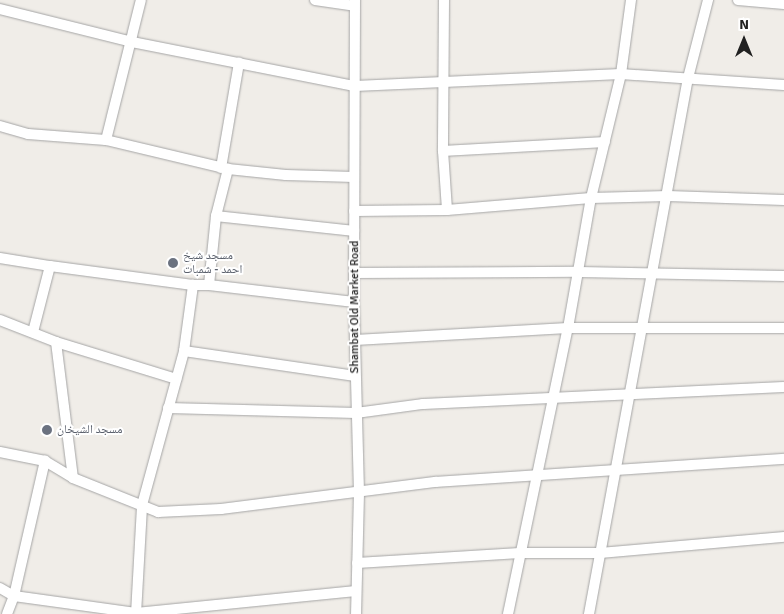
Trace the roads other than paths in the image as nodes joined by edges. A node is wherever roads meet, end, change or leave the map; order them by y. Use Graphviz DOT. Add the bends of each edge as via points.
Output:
graph roads {
  1 [pos="141,0"];
  2 [pos="315,0"];
  3 [pos="444,0"];
  4 [pos="631,0"];
  5 [pos="708,0"];
  6 [pos="738,0"];
  7 [pos="355,3"];
  8 [pos="784,4"];
  9 [pos="0,9"];
  10 [pos="132,42"];
  11 [pos="239,64"];
  12 [pos="621,74"];
  13 [pos="688,78"];
  14 [pos="443,83"];
  15 [pos="784,85"];
  16 [pos="355,86"];
  17 [pos="0,126"];
  18 [pos="106,140"];
  19 [pos="605,142"];
  20 [pos="443,151"];
  21 [pos="225,168"];
  22 [pos="354,177"];
  23 [pos="668,196"];
  24 [pos="591,198"];
  25 [pos="784,200"];
  26 [pos="447,210"];
  27 [pos="354,211"];
  28 [pos="216,216"];
  29 [pos="354,231"];
  30 [pos="0,258"];
  31 [pos="50,266"];
  32 [pos="579,272"];
  33 [pos="354,273"];
  34 [pos="652,273"];
  35 [pos="784,276"];
  36 [pos="193,285"];
  37 [pos="209,285"];
  38 [pos="354,302"];
  39 [pos="0,320"];
  40 [pos="568,328"];
  41 [pos="643,328"];
  42 [pos="784,328"];
  43 [pos="33,332"];
  44 [pos="354,340"];
  45 [pos="56,342"];
  46 [pos="184,351"];
  47 [pos="355,376"];
  48 [pos="176,379"];
  49 [pos="784,387"];
  50 [pos="630,394"];
  51 [pos="554,397"];
  52 [pos="168,408"];
  53 [pos="356,413"];
  54 [pos="0,452"];
  55 [pos="784,459"];
  56 [pos="45,461"];
  57 [pos="616,470"];
  58 [pos="538,476"];
  59 [pos="73,478"];
  60 [pos="359,493"];
  61 [pos="142,505"];
  62 [pos="784,537"];
  63 [pos="520,553"];
  64 [pos="600,553"];
  65 [pos="357,562"];
  66 [pos="0,588"];
  67 [pos="356,591"];
  68 [pos="14,596"];
  69 [pos="7,614"];
  70 [pos="136,614"];
  71 [pos="356,614"];
  72 [pos="508,614"];
  73 [pos="590,614"];
  1 -- 10 [label="street"];
  2 -- 7 [label="street"];
  3 -- 14 [label="street"];
  4 -- 12 [label="street"];
  5 -- 13 [label="street"];
  6 -- 8 [label="street"];
  7 -- 16 [label="street, Shambat Old Market Road"];
  9 -- 10 [label="street"];
  10 -- 11 [label="street"];
  10 -- 18 [label="street"];
  11 -- 16 [label="street"];
  11 -- 21 [label="street"];
  12 -- 13 [label="street"];
  12 -- 14 [label="street"];
  12 -- 19 [label="street"];
  13 -- 15 [label="street"];
  13 -- 23 [label="street"];
  14 -- 16 [label="street"];
  14 -- 20 [label="street"];
  16 -- 22 [label="street, Shambat Old Market Road"];
  17 -- 18 [label="street" via="28,134"];
  18 -- 21 [label="street"];
  19 -- 20 [label="street"];
  19 -- 24 [label="street"];
  20 -- 26 [label="street"];
  21 -- 22 [label="street" via="286,175"];
  21 -- 28 [label="street"];
  22 -- 27 [label="street, Shambat Old Market Road"];
  23 -- 24 [label="street"];
  23 -- 25 [label="street"];
  23 -- 34 [label="street"];
  24 -- 26 [label="street"];
  24 -- 32 [label="street"];
  26 -- 27 [label="street"];
  27 -- 29 [label="street, Shambat Old Market Road"];
  28 -- 29 [label="street"];
  28 -- 37 [label="street"];
  29 -- 33 [label="street, Shambat Old Market Road"];
  30 -- 31 [label="street"];
  31 -- 36 [label="street"];
  31 -- 43 [label="street"];
  32 -- 33 [label="street"];
  32 -- 34 [label="street"];
  32 -- 40 [label="street"];
  33 -- 38 [label="street, Shambat Old Market Road"];
  34 -- 35 [label="street"];
  34 -- 41 [label="street"];
  36 -- 37 [label="street"];
  36 -- 46 [label="street"];
  37 -- 38 [label="street"];
  38 -- 44 [label="street, Shambat Old Market Road"];
  39 -- 43 [label="street"];
  40 -- 41 [label="street"];
  40 -- 44 [label="street"];
  40 -- 51 [label="street"];
  41 -- 42 [label="street"];
  41 -- 50 [label="street"];
  43 -- 45 [label="street"];
  44 -- 47 [label="street, Shambat Old Market Road"];
  45 -- 48 [label="street"];
  45 -- 59 [label="street"];
  46 -- 47 [label="street"];
  46 -- 48 [label="street"];
  47 -- 53 [label="street, Shambat Old Market Road"];
  48 -- 52 [label="street"];
  49 -- 50 [label="street"];
  50 -- 51 [label="street"];
  50 -- 57 [label="street"];
  51 -- 53 [label="street" via="423,404"];
  51 -- 58 [label="street"];
  52 -- 53 [label="street"];
  52 -- 61 [label="street"];
  53 -- 60 [label="street, Shambat Old Market Road"];
  54 -- 56 [label="street"];
  55 -- 57 [label="street"];
  56 -- 59 [label="street"];
  56 -- 68 [label="street"];
  57 -- 58 [label="street"];
  57 -- 64 [label="street"];
  58 -- 60 [label="street" via="436,482"];
  58 -- 63 [label="street"];
  59 -- 61 [label="street"];
  60 -- 61 [label="street" via="222,509 158,512"];
  60 -- 65 [label="street, Shambat Old Market Road"];
  61 -- 70 [label="street"];
  62 -- 64 [label="street"];
  63 -- 64 [label="street"];
  63 -- 65 [label="street"];
  63 -- 72 [label="street"];
  64 -- 73 [label="street"];
  65 -- 67 [label="street, Shambat Old Market Road"];
  66 -- 68 [label="street"];
  67 -- 70 [label="street"];
  67 -- 71 [label="street, Shambat Old Market Road"];
  68 -- 69 [label="street"];
  68 -- 70 [label="street"];
}
